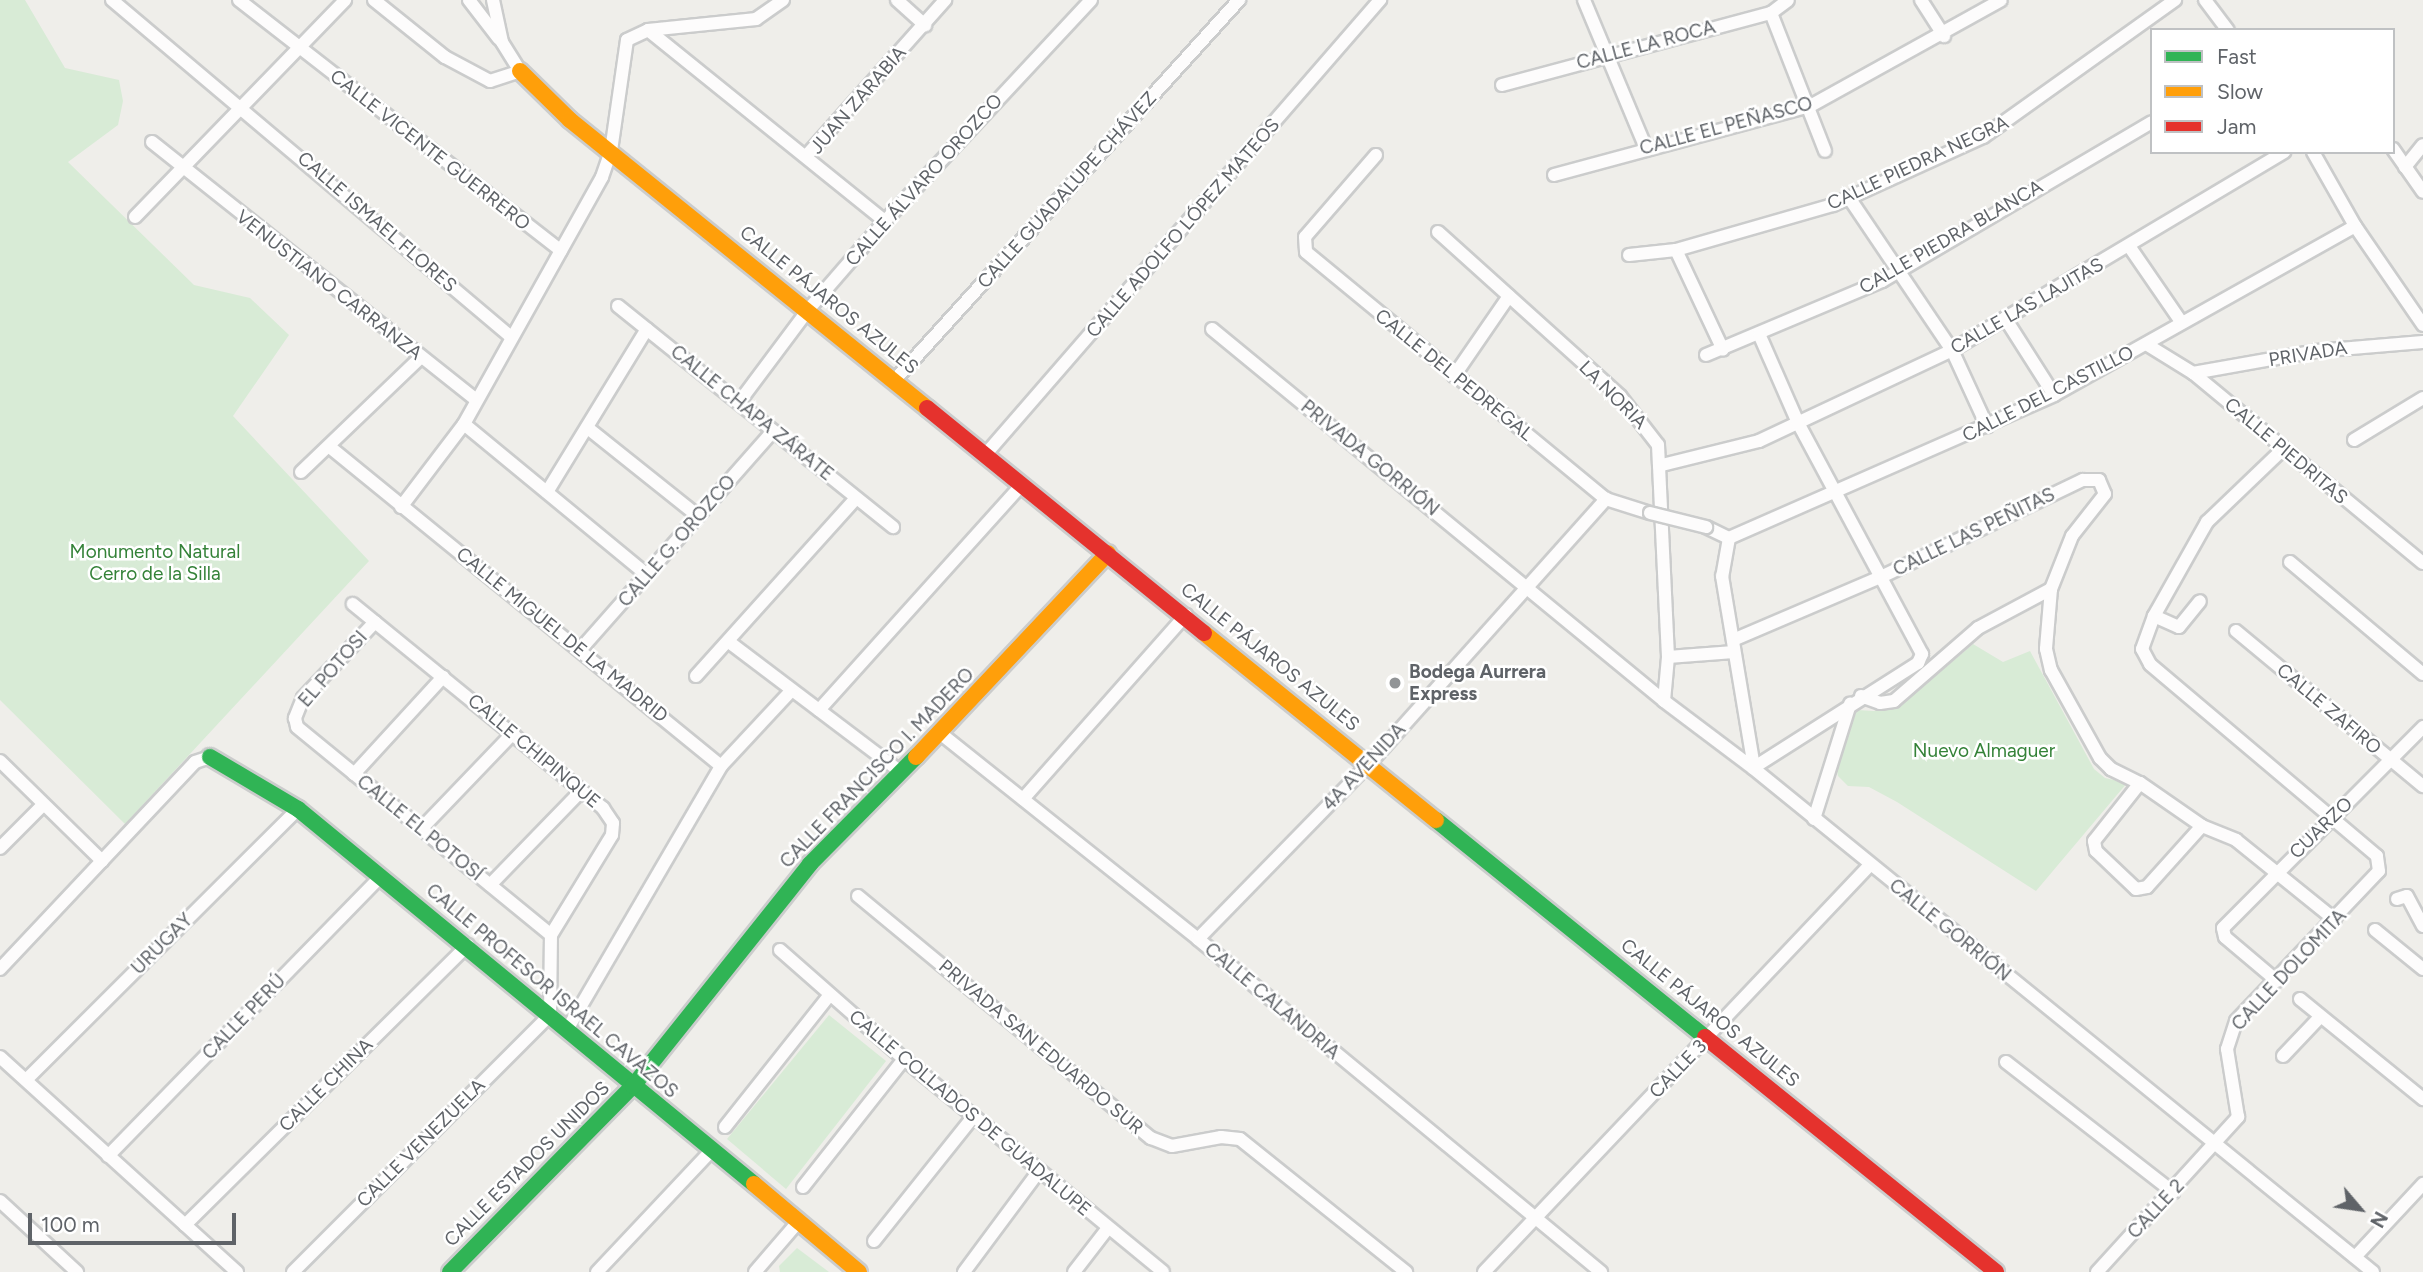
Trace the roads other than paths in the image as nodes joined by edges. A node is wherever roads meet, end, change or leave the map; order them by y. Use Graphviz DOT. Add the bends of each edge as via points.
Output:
graph roads {
  1 [pos="112,0"];
  2 [pos="239,0"];
  3 [pos="345,0"];
  4 [pos="374,0"];
  5 [pos="469,0"];
  6 [pos="493,0"];
  7 [pos="783,0"];
  8 [pos="897,0"];
  9 [pos="946,0"];
  10 [pos="1091,0"];
  11 [pos="1239,0"];
  12 [pos="1380,0"];
  13 [pos="1584,0"];
  14 [pos="1788,0"];
  15 [pos="1921,0"];
  16 [pos="2001,0"];
  17 [pos="2175,0"];
  18 [pos="2205,0"];
  19 [pos="1771,13"];
  20 [pos="925,25"];
  21 [pos="2226,28"];
  22 [pos="648,30"];
  23 [pos="1944,36"];
  24 [pos="502,42"];
  25 [pos="300,49"];
  26 [pos="1609,53"];
  27 [pos="520,71"];
  28 [pos="1502,85"];
  29 [pos="1810,106"];
  30 [pos="243,107"];
  31 [pos="2150,123"];
  32 [pos="152,142"];
  33 [pos="2423,145"];
  34 [pos="1646,148"];
  35 [pos="1825,151"];
  36 [pos="611,152"];
  37 [pos="2395,152"];
  38 [pos="2281,154"];
  39 [pos="2314,154"];
  40 [pos="807,155"];
  41 [pos="1376,155"];
  42 [pos="2405,167"];
  43 [pos="182,170"];
  44 [pos="1553,175"];
  45 [pos="2423,192"];
  46 [pos="1850,199"];
  47 [pos="135,217"];
  48 [pos="885,221"];
  49 [pos="2354,226"];
  50 [pos="1438,232"];
  51 [pos="2129,246"];
  52 [pos="1675,250"];
  53 [pos="561,251"];
  54 [pos="1629,254"];
  55 [pos="1901,270"];
  56 [pos="1509,296"];
  57 [pos="618,306"];
  58 [pos="808,310"];
  59 [pos="2005,318"];
  60 [pos="2182,323"];
  61 [pos="2423,325"];
  62 [pos="647,329"];
  63 [pos="1212,329"];
  64 [pos="1759,334"];
  65 [pos="511,337"];
  66 [pos="2423,342"];
  67 [pos="2146,344"];
  68 [pos="1723,349"];
  69 [pos="1952,350"];
  70 [pos="1706,355"];
  71 [pos="421,358"];
  72 [pos="2224,367"];
  73 [pos="2193,373"];
  74 [pos="1454,376"];
  75 [pos="895,380"];
  76 [pos="2214,391"];
  77 [pos="2054,395"];
  78 [pos="2423,398"];
  79 [pos="476,400"];
  80 [pos="740,401"];
  81 [pos="464,424"];
  82 [pos="1799,425"];
  83 [pos="1987,426"];
  84 [pos="589,429"];
  85 [pos="773,430"];
  86 [pos="2354,440"];
  87 [pos="331,448"];
  88 [pos="2282,450"];
  89 [pos="985,455"];
  90 [pos="1662,465"];
  91 [pos="301,472"];
  92 [pos="1021,486"];
  93 [pos="547,492"];
  94 [pos="1839,493"];
  95 [pos="856,498"];
  96 [pos="1606,499"];
  97 [pos="401,506"];
  98 [pos="698,516"];
  99 [pos="893,527"];
  100 [pos="1729,538"];
  101 [pos="1108,554"];
  102 [pos="2290,562"];
  103 [pos="2423,563"];
  104 [pos="647,575"];
  105 [pos="1881,577"];
  106 [pos="1527,588"];
  107 [pos="2050,589"];
  108 [pos="2200,601"];
  109 [pos="353,604"];
  110 [pos="1186,615"];
  111 [pos="2154,616"];
  112 [pos="375,622"];
  113 [pos="2236,631"];
  114 [pos="729,642"];
  115 [pos="1734,646"];
  116 [pos="580,650"];
  117 [pos="1668,657"];
  118 [pos="2423,674"];
  119 [pos="696,676"];
  120 [pos="443,677"];
  121 [pos="790,692"];
  122 [pos="1855,700"];
  123 [pos="1664,701"];
  124 [pos="819,710"];
  125 [pos="295,718"];
  126 [pos="2423,727"];
  127 [pos="513,733"];
  128 [pos="940,733"];
  129 [pos="210,757"];
  130 [pos="2391,759"];
  131 [pos="0,761"];
  132 [pos="1369,764"];
  133 [pos="720,766"];
  134 [pos="1754,768"];
  135 [pos="901,772"];
  136 [pos="354,774"];
  137 [pos="2140,783"];
  138 [pos="2423,786"];
  139 [pos="580,792"];
  140 [pos="1023,799"];
  141 [pos="43,805"];
  142 [pos="298,809"];
  143 [pos="2333,817"];
  144 [pos="1814,819"];
  145 [pos="2202,827"];
  146 [pos="422,828"];
  147 [pos="0,848"];
  148 [pos="102,861"];
  149 [pos="1870,865"];
  150 [pos="2277,870"];
  151 [pos="380,877"];
  152 [pos="490,885"];
  153 [pos="858,896"];
  154 [pos="2400,897"];
  155 [pos="2335,920"];
  156 [pos="2423,926"];
  157 [pos="2375,930"];
  158 [pos="551,935"];
  159 [pos="1198,939"];
  160 [pos="468,945"];
  161 [pos="780,950"];
  162 [pos="2423,969"];
  163 [pos="0,970"];
  164 [pos="2277,981"];
  165 [pos="829,996"];
  166 [pos="2300,999"];
  167 [pos="550,1015"];
  168 [pos="2320,1017"];
  169 [pos="568,1028"];
  170 [pos="1708,1038"];
  171 [pos="2283,1056"];
  172 [pos="0,1057"];
  173 [pos="904,1059"];
  174 [pos="2006,1062"];
  175 [pos="26,1080"];
  176 [pos="633,1086"];
  177 [pos="2423,1099"];
  178 [pos="973,1117"];
  179 [pos="725,1126"];
  180 [pos="2216,1146"];
  181 [pos="711,1151"];
  182 [pos="108,1156"];
  183 [pos="1039,1171"];
  184 [pos="2423,1184"];
  185 [pos="803,1187"];
  186 [pos="2173,1192"];
  187 [pos="0,1201"];
  188 [pos="1535,1219"];
  189 [pos="798,1222"];
  190 [pos="185,1225"];
  191 [pos="1108,1228"];
  192 [pos="874,1241"];
  193 [pos="2355,1257"];
  194 [pos="767,1267"];
  195 [pos="856,1271"];
  196 [pos="77,1272"];
  197 [pos="237,1272"];
  198 [pos="293,1272"];
  199 [pos="450,1272"];
  200 [pos="597,1272"];
  201 [pos="755,1272"];
  202 [pos="964,1272"];
  203 [pos="1074,1272"];
  204 [pos="1163,1272"];
  205 [pos="1406,1272"];
  206 [pos="1483,1272"];
  207 [pos="1601,1272"];
  208 [pos="1996,1272"];
  209 [pos="2097,1272"];
  210 [pos="2373,1272"];
  1 -- 30 [label="street, CALLE ISMAEL FLORES"];
  2 -- 25 [label="street, CALLE VICENTE GUERRERO"];
  3 -- 25 [label="street"];
  4 -- 27 [label="street" via="475,76 495,80"];
  5 -- 24 [label="street"];
  6 -- 24 [label="street"];
  7 -- 22 [label="street" via="756,19"];
  8 -- 20 [label="street"];
  9 -- 20 [label="street, JUAN ZARABIA"];
  10 -- 48 [label="street, CALLE ÁLVARO OROZCO"];
  11 -- 75 [label="street, CALLE GUADALUPE CHÁVEZ"];
  12 -- 89 [label="street, CALLE ADOLFO LÓPEZ MATEOS"];
  13 -- 26 [label="street"];
  14 -- 19 [label="street, CALLE LA ROCA"];
  15 -- 23 [label="street"];
  16 -- 23 [label="street, CALLE EL PEÑASCO"];
  17 -- 46 [label="street, CALLE PIEDRA NEGRA" via="2016,118"];
  18 -- 21 [label="street"];
  19 -- 26 [label="street, CALLE LA ROCA"];
  19 -- 29 [label="street"];
  20 -- 40 [label="street, JUAN ZARABIA"];
  22 -- 36 [label="street" via="635,32 623,51"];
  22 -- 40 [label="street"];
  23 -- 29 [label="street, CALLE EL PEÑASCO"];
  24 -- 27 [label="street"];
  25 -- 30 [label="street"];
  25 -- 53 [label="street, CALLE VICENTE GUERRERO"];
  26 -- 28 [label="street, CALLE LA ROCA"];
  26 -- 34 [label="street"];
  27 -- 36 [label="street, CALLE PÁJAROS AZULES"];
  29 -- 34 [label="street, CALLE EL PEÑASCO"];
  29 -- 35 [label="street"];
  30 -- 43 [label="street"];
  30 -- 65 [label="street, CALLE ISMAEL FLORES"];
  31 -- 55 [label="street, CALLE PIEDRA BLANCA"];
  32 -- 43 [label="street, VENUSTIANO CARRANZA"];
  33 -- 42 [label="street"];
  34 -- 44 [label="street, CALLE EL PEÑASCO"];
  36 -- 53 [label="street"];
  36 -- 58 [label="street, CALLE PÁJAROS AZULES"];
  37 -- 42 [label="street"];
  38 -- 51 [label="street, CALLE LAS LAJITAS"];
  39 -- 49 [label="street"];
  40 -- 48 [label="street, JUAN ZARABIA"];
  41 -- 74 [label="street, CALLE DEL PEDREGAL" via="1305,237 1303,248"];
  42 -- 45 [label="street"];
  43 -- 47 [label="street"];
  43 -- 71 [label="street, VENUSTIANO CARRANZA"];
  46 -- 52 [label="street, CALLE PIEDRA NEGRA"];
  46 -- 55 [label="street"];
  48 -- 58 [label="street, CALLE ÁLVARO OROZCO"];
  49 -- 60 [label="street, CALLE DEL CASTILLO"];
  49 -- 61 [label="street"];
  50 -- 56 [label="street, LA NORIA"];
  51 -- 59 [label="street, CALLE LAS LAJITAS"];
  51 -- 60 [label="street"];
  52 -- 54 [label="street, CALLE PIEDRA NEGRA"];
  52 -- 68 [label="street"];
  53 -- 65 [label="street"];
  55 -- 64 [label="street, CALLE PIEDRA BLANCA"];
  55 -- 69 [label="street"];
  56 -- 74 [label="street"];
  56 -- 90 [label="street, LA NORIA" via="1635,411 1658,445"];
  57 -- 62 [label="street, CALLE CHAPA ZÁRATE"];
  58 -- 75 [label="street, CALLE PÁJAROS AZULES"];
  58 -- 80 [label="street, CALLE ÁLVARO OROZCO"];
  59 -- 69 [label="street, CALLE LAS LAJITAS"];
  59 -- 77 [label="street"];
  60 -- 67 [label="street, CALLE DEL CASTILLO"];
  62 -- 80 [label="street, CALLE CHAPA ZÁRATE"];
  62 -- 84 [label="street"];
  63 -- 106 [label="street, PRIVADA GORRIÓN"];
  64 -- 68 [label="street, CALLE PIEDRA BLANCA"];
  64 -- 82 [label="street"];
  65 -- 79 [label="street"];
  66 -- 72 [label="street, PRIVADA" via="2316,351"];
  67 -- 73 [label="street, CALLE PIEDRITAS"];
  67 -- 77 [label="street, CALLE DEL CASTILLO"];
  68 -- 70 [label="street, CALLE PIEDRA BLANCA"];
  69 -- 82 [label="street, CALLE LAS LAJITAS"];
  69 -- 83 [label="street"];
  71 -- 79 [label="street, VENUSTIANO CARRANZA"];
  71 -- 87 [label="street"];
  72 -- 73 [label="street, PRIVADA"];
  72 -- 76 [label="street"];
  73 -- 76 [label="street, CALLE PIEDRITAS"];
  74 -- 96 [label="street, CALLE DEL PEDREGAL"];
  75 -- 89 [label="street, CALLE PÁJAROS AZULES"];
  76 -- 88 [label="street, CALLE PIEDRITAS"];
  77 -- 83 [label="street, CALLE DEL CASTILLO"];
  78 -- 86 [label="street"];
  79 -- 81 [label="street"];
  80 -- 85 [label="street, CALLE CHAPA ZÁRATE"];
  81 -- 93 [label="street"];
  81 -- 97 [label="street"];
  82 -- 90 [label="street, CALLE LAS LAJITAS" via="1759,441"];
  82 -- 94 [label="street"];
  83 -- 94 [label="street, CALLE DEL CASTILLO"];
  84 -- 93 [label="street"];
  84 -- 98 [label="street"];
  85 -- 95 [label="street, CALLE CHAPA ZÁRATE"];
  85 -- 98 [label="street, CALLE G. OROZCO"];
  87 -- 91 [label="street"];
  87 -- 97 [label="street, CALLE MIGUEL DE LA MADRID"];
  88 -- 103 [label="street, CALLE PIEDRITAS"];
  88 -- 111 [label="street" via="2219,506"];
  89 -- 92 [label="street, CALLE PÁJAROS AZULES"];
  90 -- 117 [label="street, LA NORIA"];
  92 -- 101 [label="street, CALLE PÁJAROS AZULES"];
  92 -- 124 [label="street"];
  93 -- 104 [label="street"];
  94 -- 100 [label="street, CALLE DEL CASTILLO"];
  94 -- 105 [label="street"];
  95 -- 99 [label="street, CALLE CHAPA ZÁRATE"];
  95 -- 114 [label="street"];
  96 -- 100 [label="street, bridge" via="1706,527"];
  96 -- 106 [label="street, 4A AVENIDA"];
  97 -- 116 [label="street, CALLE MIGUEL DE LA MADRID"];
  98 -- 104 [label="street, CALLE G. OROZCO"];
  100 -- 115 [label="street" via="1721,576"];
  101 -- 110 [label="street, CALLE PÁJAROS AZULES"];
  101 -- 128 [label="street, CALLE FRANCISCO I. MADERO"];
  102 -- 118 [label="street"];
  104 -- 116 [label="street, CALLE G. OROZCO"];
  105 -- 107 [label="street, CALLE LAS PEÑITAS" via="2083,480 2099,480 2105,494 2072,537"];
  105 -- 115 [label="street, CALLE LAS PEÑITAS"];
  105 -- 122 [label="street" via="1919,645 1918,663"];
  106 -- 123 [label="street, CALLE GORRIÓN"];
  106 -- 132 [label="street, 4A AVENIDA"];
  107 -- 122 [label="street" via="1978,628 1894,701"];
  107 -- 137 [label="street" via="2046,649 2051,670 2100,758"];
  108 -- 111 [label="street" via="2179,627"];
  109 -- 112 [label="street, CALLE CHIPINQUE"];
  110 -- 132 [label="street, CALLE PÁJAROS AZULES"];
  110 -- 140 [label="street"];
  111 -- 143 [label="street" via="2141,642 2150,664"];
  112 -- 120 [label="street, CALLE CHIPINQUE"];
  112 -- 125 [label="street, EL POTOSI" via="303,698"];
  113 -- 130 [label="street, CALLE ZAFIRO"];
  114 -- 119 [label="street"];
  114 -- 121 [label="street"];
  115 -- 117 [label="street, CALLE LAS PEÑITAS"];
  115 -- 134 [label="street"];
  116 -- 133 [label="street, CALLE MIGUEL DE LA MADRID"];
  117 -- 123 [label="street"];
  120 -- 127 [label="street, CALLE CHIPINQUE"];
  120 -- 136 [label="street"];
  121 -- 124 [label="street"];
  121 -- 133 [label="street"];
  122 -- 134 [label="street"];
  122 -- 144 [label="street"];
  123 -- 134 [label="street, CALLE GORRIÓN"];
  124 -- 135 [label="street"];
  125 -- 136 [label="street, CALLE EL POTOSÍ" via="301,733"];
  126 -- 130 [label="street, CUARZO"];
  127 -- 139 [label="street, CALLE CHIPINQUE"];
  127 -- 146 [label="street"];
  128 -- 135 [label="street, CALLE FRANCISCO I. MADERO"];
  128 -- 140 [label="street, CALLE CALANDRIA"];
  129 -- 142 [label="street, CALLE PROFESOR ISRAEL CAVAZOS"];
  129 -- 148 [label="street" via="195,762"];
  130 -- 138 [label="street, CALLE ZAFIRO"];
  130 -- 143 [label="street, CUARZO"];
  131 -- 141 [label="street"];
  132 -- 159 [label="street, 4A AVENIDA"];
  132 -- 170 [label="street, CALLE PÁJAROS AZULES"];
  133 -- 169 [label="street"];
  134 -- 144 [label="street, CALLE GORRIÓN"];
  135 -- 176 [label="street, CALLE FRANCISCO I. MADERO" via="810,864"];
  136 -- 146 [label="street, CALLE EL POTOSÍ"];
  137 -- 145 [label="street"];
  137 -- 145 [label="street" via="2094,841 2096,851 2140,890"];
  139 -- 152 [label="street"];
  139 -- 158 [label="street, CALLE CHIPINQUE" via="608,814 612,835"];
  140 -- 159 [label="street, CALLE CALANDRIA"];
  141 -- 147 [label="street"];
  141 -- 148 [label="street"];
  142 -- 151 [label="street, CALLE PROFESOR ISRAEL CAVAZOS"];
  142 -- 175 [label="street, URUGAY"];
  143 -- 150 [label="street, CUARZO"];
  143 -- 155 [label="street, CALLE DOLOMITA" via="2381,866"];
  144 -- 149 [label="street, CALLE GORRIÓN"];
  145 -- 150 [label="street" via="2236,840"];
  146 -- 152 [label="street, CALLE EL POTOSÍ"];
  148 -- 163 [label="street"];
  149 -- 170 [label="street, CALLE 3"];
  149 -- 180 [label="street, CALLE GORRIÓN"];
  150 -- 155 [label="street"];
  150 -- 164 [label="street, CUARZO" via="2222,931"];
  151 -- 160 [label="street, CALLE PROFESOR ISRAEL CAVAZOS"];
  151 -- 182 [label="street, CALLE PERÚ"];
  152 -- 158 [label="street, CALLE EL POTOSÍ"];
  153 -- 205 [label="street, PRIVADA SAN EDUARDO SUR" via="1151,1138 1172,1146 1221,1137 1240,1139"];
  154 -- 156 [label="street"];
  155 -- 164 [label="street, CALLE DOLOMITA"];
  157 -- 162 [label="street"];
  158 -- 167 [label="street"];
  159 -- 188 [label="street, CALLE CALANDRIA"];
  160 -- 167 [label="street, CALLE PROFESOR ISRAEL CAVAZOS"];
  160 -- 190 [label="street, CALLE CHINA"];
  161 -- 165 [label="street, CALLE COLLADOS DE GUADALUPE"];
  164 -- 180 [label="street, CALLE DOLOMITA" via="2230,1031 2228,1067 2238,1117"];
  165 -- 173 [label="street, CALLE COLLADOS DE GUADALUPE"];
  165 -- 179 [label="street"];
  166 -- 168 [label="street"];
  167 -- 169 [label="street, CALLE PROFESOR ISRAEL CAVAZOS"];
  167 -- 198 [label="street, CALLE VENEZUELA"];
  168 -- 171 [label="street"];
  168 -- 177 [label="street"];
  169 -- 176 [label="street, CALLE PROFESOR ISRAEL CAVAZOS"];
  170 -- 188 [label="street, CALLE 3"];
  170 -- 208 [label="street, CALLE PÁJAROS AZULES"];
  172 -- 175 [label="street"];
  173 -- 178 [label="street, CALLE COLLADOS DE GUADALUPE"];
  173 -- 185 [label="street"];
  174 -- 186 [label="street"];
  175 -- 182 [label="street"];
  176 -- 181 [label="street, CALLE PROFESOR ISRAEL CAVAZOS"];
  176 -- 199 [label="street, CALLE ESTADOS UNIDOS"];
  178 -- 183 [label="street, CALLE COLLADOS DE GUADALUPE"];
  178 -- 192 [label="street"];
  180 -- 186 [label="street, CALLE 2"];
  180 -- 193 [label="street, CALLE GORRIÓN"];
  181 -- 189 [label="street, CALLE PROFESOR ISRAEL CAVAZOS"];
  181 -- 200 [label="street"];
  182 -- 190 [label="street"];
  183 -- 191 [label="street, CALLE COLLADOS DE GUADALUPE"];
  183 -- 202 [label="street"];
  184 -- 193 [label="street"];
  186 -- 209 [label="street, CALLE 2"];
  187 -- 196 [label="street"];
  188 -- 206 [label="street, CALLE 3"];
  188 -- 207 [label="street, CALLE CALANDRIA"];
  189 -- 194 [label="street"];
  189 -- 195 [label="street, CALLE PROFESOR ISRAEL CAVAZOS"];
  190 -- 197 [label="street"];
  191 -- 203 [label="street"];
  191 -- 204 [label="street, CALLE COLLADOS DE GUADALUPE"];
  193 -- 210 [label="street, CALLE GORRIÓN"];
  194 -- 201 [label="street"];
}
